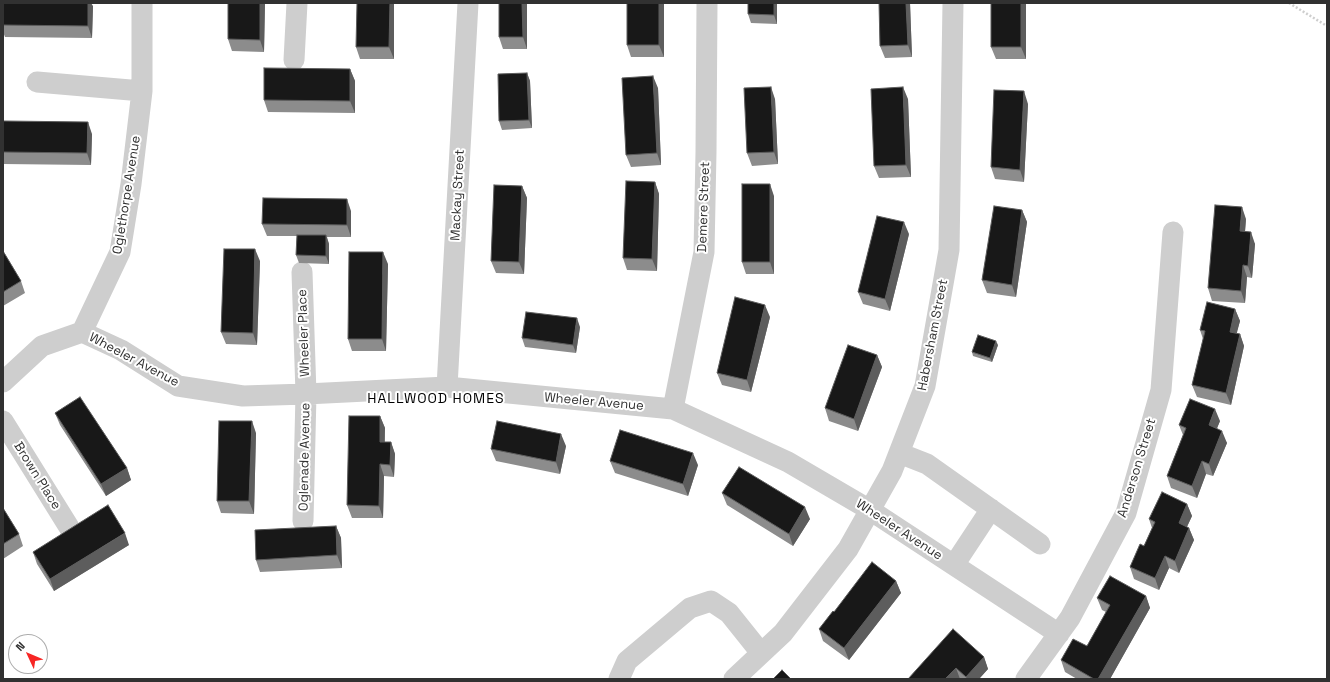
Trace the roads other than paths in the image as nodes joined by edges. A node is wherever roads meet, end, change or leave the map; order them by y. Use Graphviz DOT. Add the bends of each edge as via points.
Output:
graph roads {
  1 [pos="142,3"];
  2 [pos="297,3"];
  3 [pos="468,3"];
  4 [pos="707,3"];
  5 [pos="953,3"];
  6 [pos="294,60"];
  7 [pos="37,82"];
  8 [pos="142,91"];
  9 [pos="1173,232"];
  10 [pos="302,272"];
  11 [pos="82,332"];
  12 [pos="3,382"];
  13 [pos="447,387"];
  14 [pos="306,394"];
  15 [pos="673,409"];
  16 [pos="3,421"];
  17 [pos="899,453"];
  18 [pos="991,509"];
  19 [pos="870,510"];
  20 [pos="303,521"];
  21 [pos="72,532"];
  22 [pos="1040,544"];
  23 [pos="954,565"];
  24 [pos="1059,634"];
  25 [pos="761,653"];
  26 [pos="619,679"];
  27 [pos="734,679"];
  28 [pos="1026,679"];
  1 -- 8 [label="street, Oglethorpe Avenue"];
  2 -- 6 [label="street"];
  3 -- 13 [label="street, Mackay Street"];
  4 -- 15 [label="street, Demere Street" via="704,252"];
  5 -- 17 [label="street, Habersham Street" via="949,250 925,386"];
  7 -- 8 [label="street"];
  8 -- 11 [label="street, Oglethorpe Avenue" via="120,252"];
  9 -- 24 [label="street, Anderson Street" via="1161,390 1126,513"];
  10 -- 14 [label="street, Wheeler Place"];
  11 -- 12 [label="street" via="42,346"];
  11 -- 14 [label="street, Wheeler Avenue" via="121,350 178,386 243,396"];
  13 -- 14 [label="street, Wheeler Avenue"];
  13 -- 15 [label="street, Wheeler Avenue"];
  14 -- 20 [label="street, Oglenade Avenue"];
  15 -- 19 [label="street, Wheeler Avenue" via="788,462"];
  16 -- 21 [label="street, Brown Place"];
  17 -- 18 [label="street" via="927,464"];
  17 -- 19 [label="street, Habersham Street"];
  18 -- 22 [label="street"];
  18 -- 23 [label="street"];
  19 -- 23 [label="street, Wheeler Avenue"];
  19 -- 25 [label="street, Habersham Street" via="848,549 783,633"];
  23 -- 24 [label="street, Wheeler Avenue"];
  24 -- 28 [label="street, Anderson Street"];
  25 -- 26 [label="street" via="729,613 711,601 690,608 627,661"];
  25 -- 27 [label="street, Habersham Street"];
}
